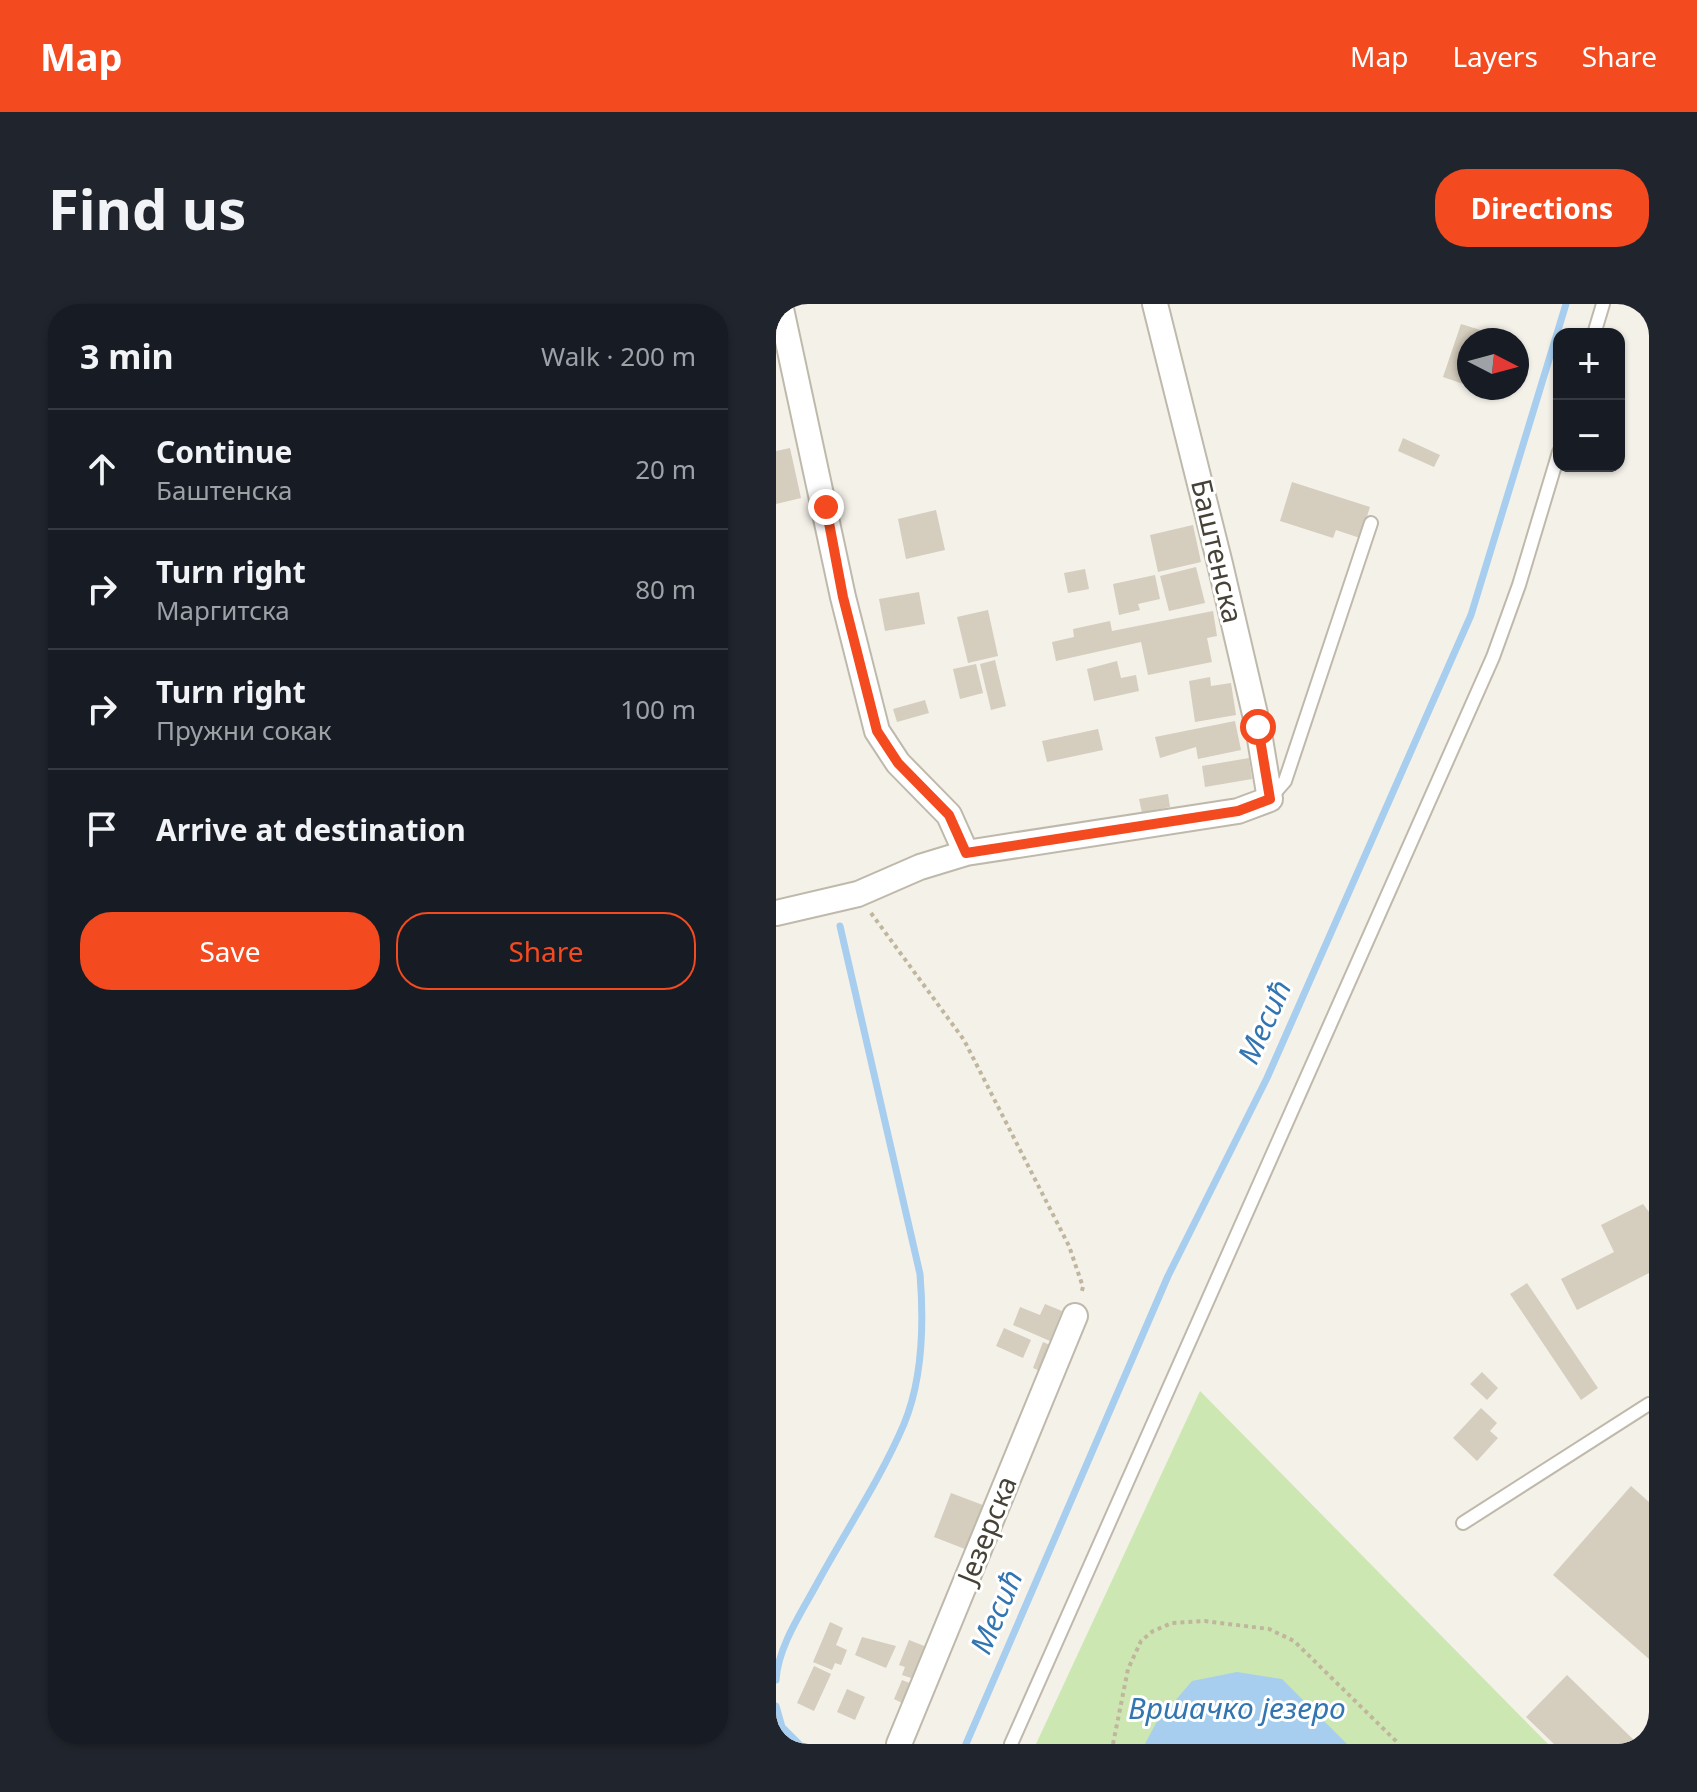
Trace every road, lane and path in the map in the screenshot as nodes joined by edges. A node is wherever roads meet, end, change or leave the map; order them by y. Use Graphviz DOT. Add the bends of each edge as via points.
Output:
graph roads {
  1 [pos="780,304"];
  2 [pos="1155,304"];
  3 [pos="1603,304"];
  4 [pos="1596,328"];
  5 [pos="1553,472"];
  6 [pos="1371,523"];
  7 [pos="1270,799"];
  8 [pos="966,853"];
  9 [pos="858,894"];
  10 [pos="776,913"];
  11 [pos="1075,1316"];
  12 [pos="1649,1404"];
  13 [pos="1463,1523"];
  14 [pos="899,1744"];
  15 [pos="1011,1744"];
  16 [pos="1113,1744"];
  17 [pos="1399,1744"];
  1 -- 8 [label="street" via="877,731 898,763 949,815"];
  2 -- 7 [label="street, Баштенска" via="1231,608"];
  3 -- 4 [label="lane"];
  5 -- 15 [label="lane" via="1493,657"];
  6 -- 7 [label="lane" via="1285,781"];
  7 -- 8 [label="street" via="1238,811"];
  8 -- 9 [label="street"];
  9 -- 10 [label="street"];
  9 -- 11 [label="path" via="971,1054 1069,1246 1083,1287"];
  11 -- 14 [label="street, Језерска"];
  12 -- 13 [label="lane"];
  16 -- 17 [label="path" via="1128,1669 1141,1641 1172,1623 1205,1621 1269,1629 1294,1641"];
}
